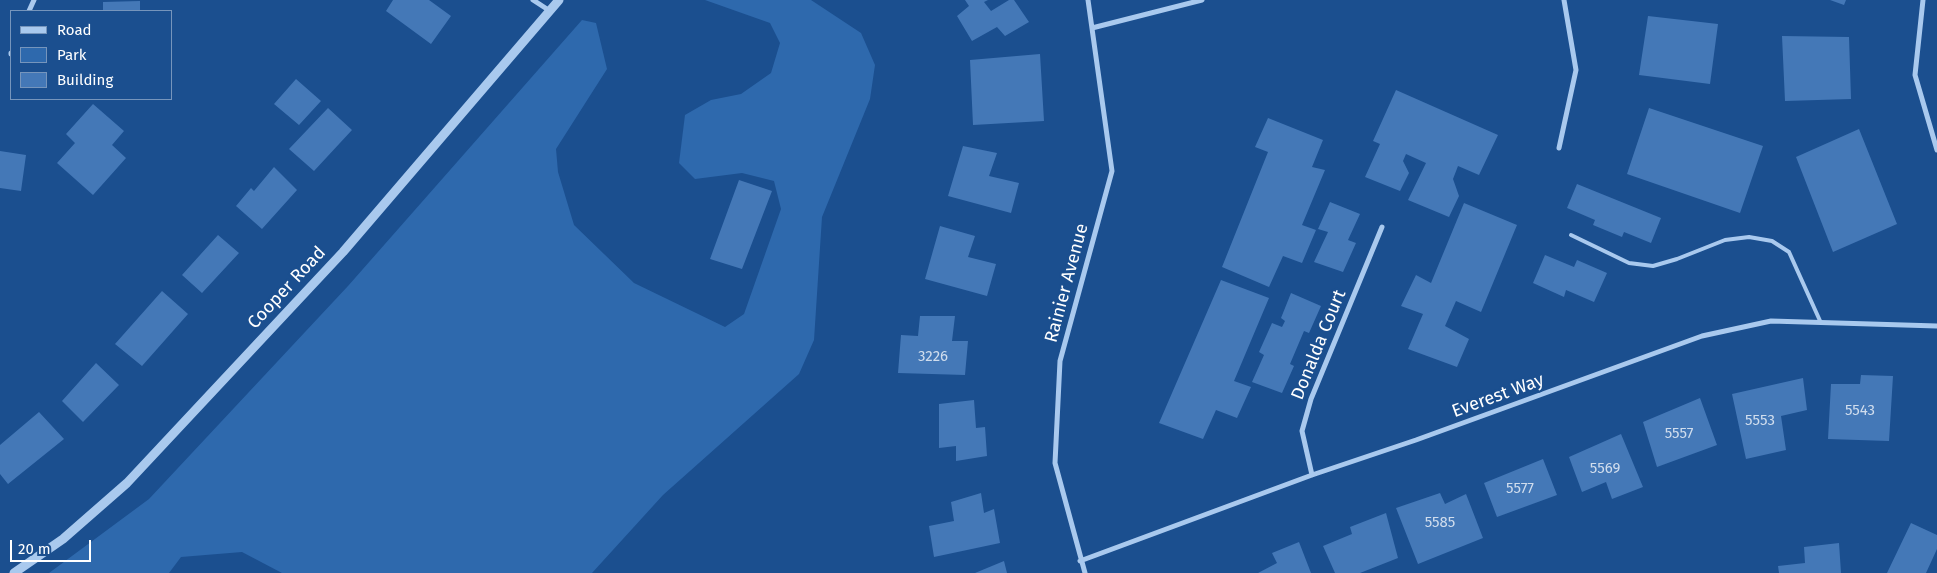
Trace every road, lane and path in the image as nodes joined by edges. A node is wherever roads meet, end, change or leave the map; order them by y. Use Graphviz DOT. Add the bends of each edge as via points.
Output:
graph roads {
  1 [pos="533,0"];
  2 [pos="558,0"];
  3 [pos="1088,0"];
  4 [pos="1202,0"];
  5 [pos="1564,0"];
  6 [pos="1923,0"];
  7 [pos="550,11"];
  8 [pos="1092,28"];
  9 [pos="1559,148"];
  10 [pos="1937,150"];
  11 [pos="1382,227"];
  12 [pos="1571,235"];
  13 [pos="1821,323"];
  14 [pos="1937,326"];
  15 [pos="1312,476"];
  16 [pos="1080,561"];
  17 [pos="14,573"];
  18 [pos="1085,573"];
  1 -- 7 [label="street"];
  2 -- 7 [label="street, Cooper Road"];
  3 -- 8 [label="street, Rainier Avenue"];
  4 -- 8 [label="street"];
  5 -- 9 [label="street" via="1576,70"];
  6 -- 10 [label="street" via="1915,75"];
  7 -- 17 [label="street, Cooper Road" via="343,252 127,483 63,539"];
  8 -- 16 [label="street, Rainier Avenue" via="1112,171 1060,361 1055,463"];
  11 -- 15 [label="street, Donalda Court" via="1311,399 1302,431"];
  12 -- 13 [label="lane" via="1629,263 1653,266 1725,240 1749,237 1772,241 1789,252"];
  13 -- 14 [label="street, Everest Way"];
  13 -- 15 [label="street, Everest Way" via="1771,322 1702,336"];
  15 -- 16 [label="street, Everest Way"];
  16 -- 18 [label="street, Rainier Avenue"];
}
